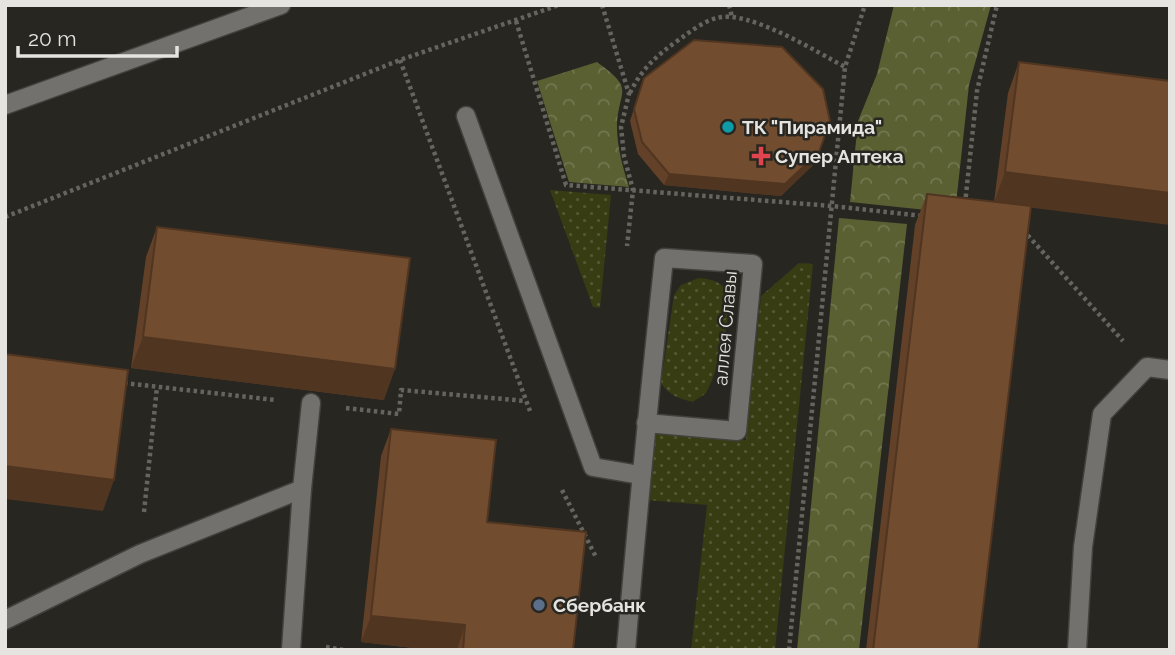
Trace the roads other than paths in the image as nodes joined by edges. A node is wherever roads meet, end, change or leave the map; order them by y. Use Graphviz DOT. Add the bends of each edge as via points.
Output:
graph roads {
  1 [pos="281,5"];
  2 [pos="5,105"];
  3 [pos="466,116"];
  4 [pos="1170,370"];
  5 [pos="311,403"];
  6 [pos="646,423"];
  7 [pos="640,475"];
  8 [pos="302,489"];
  9 [pos="5,620"];
  10 [pos="292,650"];
  11 [pos="626,650"];
  12 [pos="1077,650"];
  1 -- 2 [label="street"];
  3 -- 7 [label="street" via="593,467"];
  4 -- 12 [label="street" via="1147,367 1102,414 1083,547"];
  5 -- 8 [label="street"];
  6 -- 6 [label="street, аллея Славы" via="737,430 753,264 664,258"];
  6 -- 7 [label="street, аллея Славы"];
  7 -- 11 [label="street, аллея Славы"];
  8 -- 9 [label="street" via="139,554"];
  8 -- 10 [label="street"];
}
